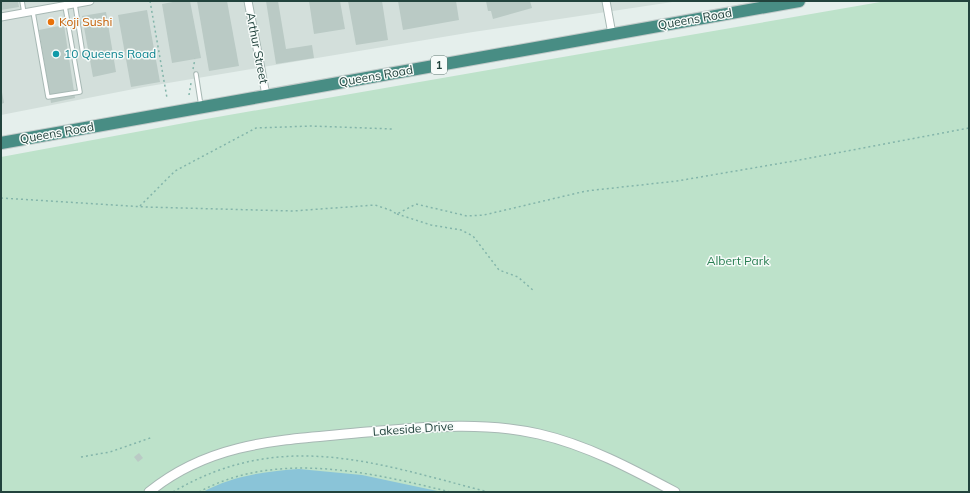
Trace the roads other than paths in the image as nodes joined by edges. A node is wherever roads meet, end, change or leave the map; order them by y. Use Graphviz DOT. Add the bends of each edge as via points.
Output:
graph roads {
  1 [pos="22,1"];
  2 [pos="90,1"];
  3 [pos="248,1"];
  4 [pos="606,1"];
  5 [pos="799,1"];
  6 [pos="74,2"];
  7 [pos="65,6"];
  8 [pos="33,11"];
  9 [pos="24,13"];
  10 [pos="1,17"];
  11 [pos="612,34"];
  12 [pos="83,55"];
  13 [pos="196,74"];
  14 [pos="266,95"];
  15 [pos="201,107"];
  16 [pos="1,143"];
  17 [pos="149,492"];
  18 [pos="675,492"];
  1 -- 9 [label="lane"];
  2 -- 6 [label="street"];
  3 -- 14 [label="street, Arthur Street"];
  4 -- 11 [label="street"];
  5 -- 11 [label="highway, Queens Road / 1"];
  6 -- 7 [label="street"];
  6 -- 12 [label="lane"];
  7 -- 8 [label="street"];
  7 -- 8 [label="lane" via="80,92 48,97"];
  8 -- 9 [label="street"];
  9 -- 10 [label="street"];
  11 -- 14 [label="highway, Queens Road / 1"];
  13 -- 15 [label="lane"];
  14 -- 15 [label="highway, Queens Road / 1"];
  15 -- 16 [label="highway, Queens Road / 1"];
  17 -- 18 [label="street, Lakeside Drive" via="205,459 256,443 447,425 501,427 554,438 598,454"];
}
